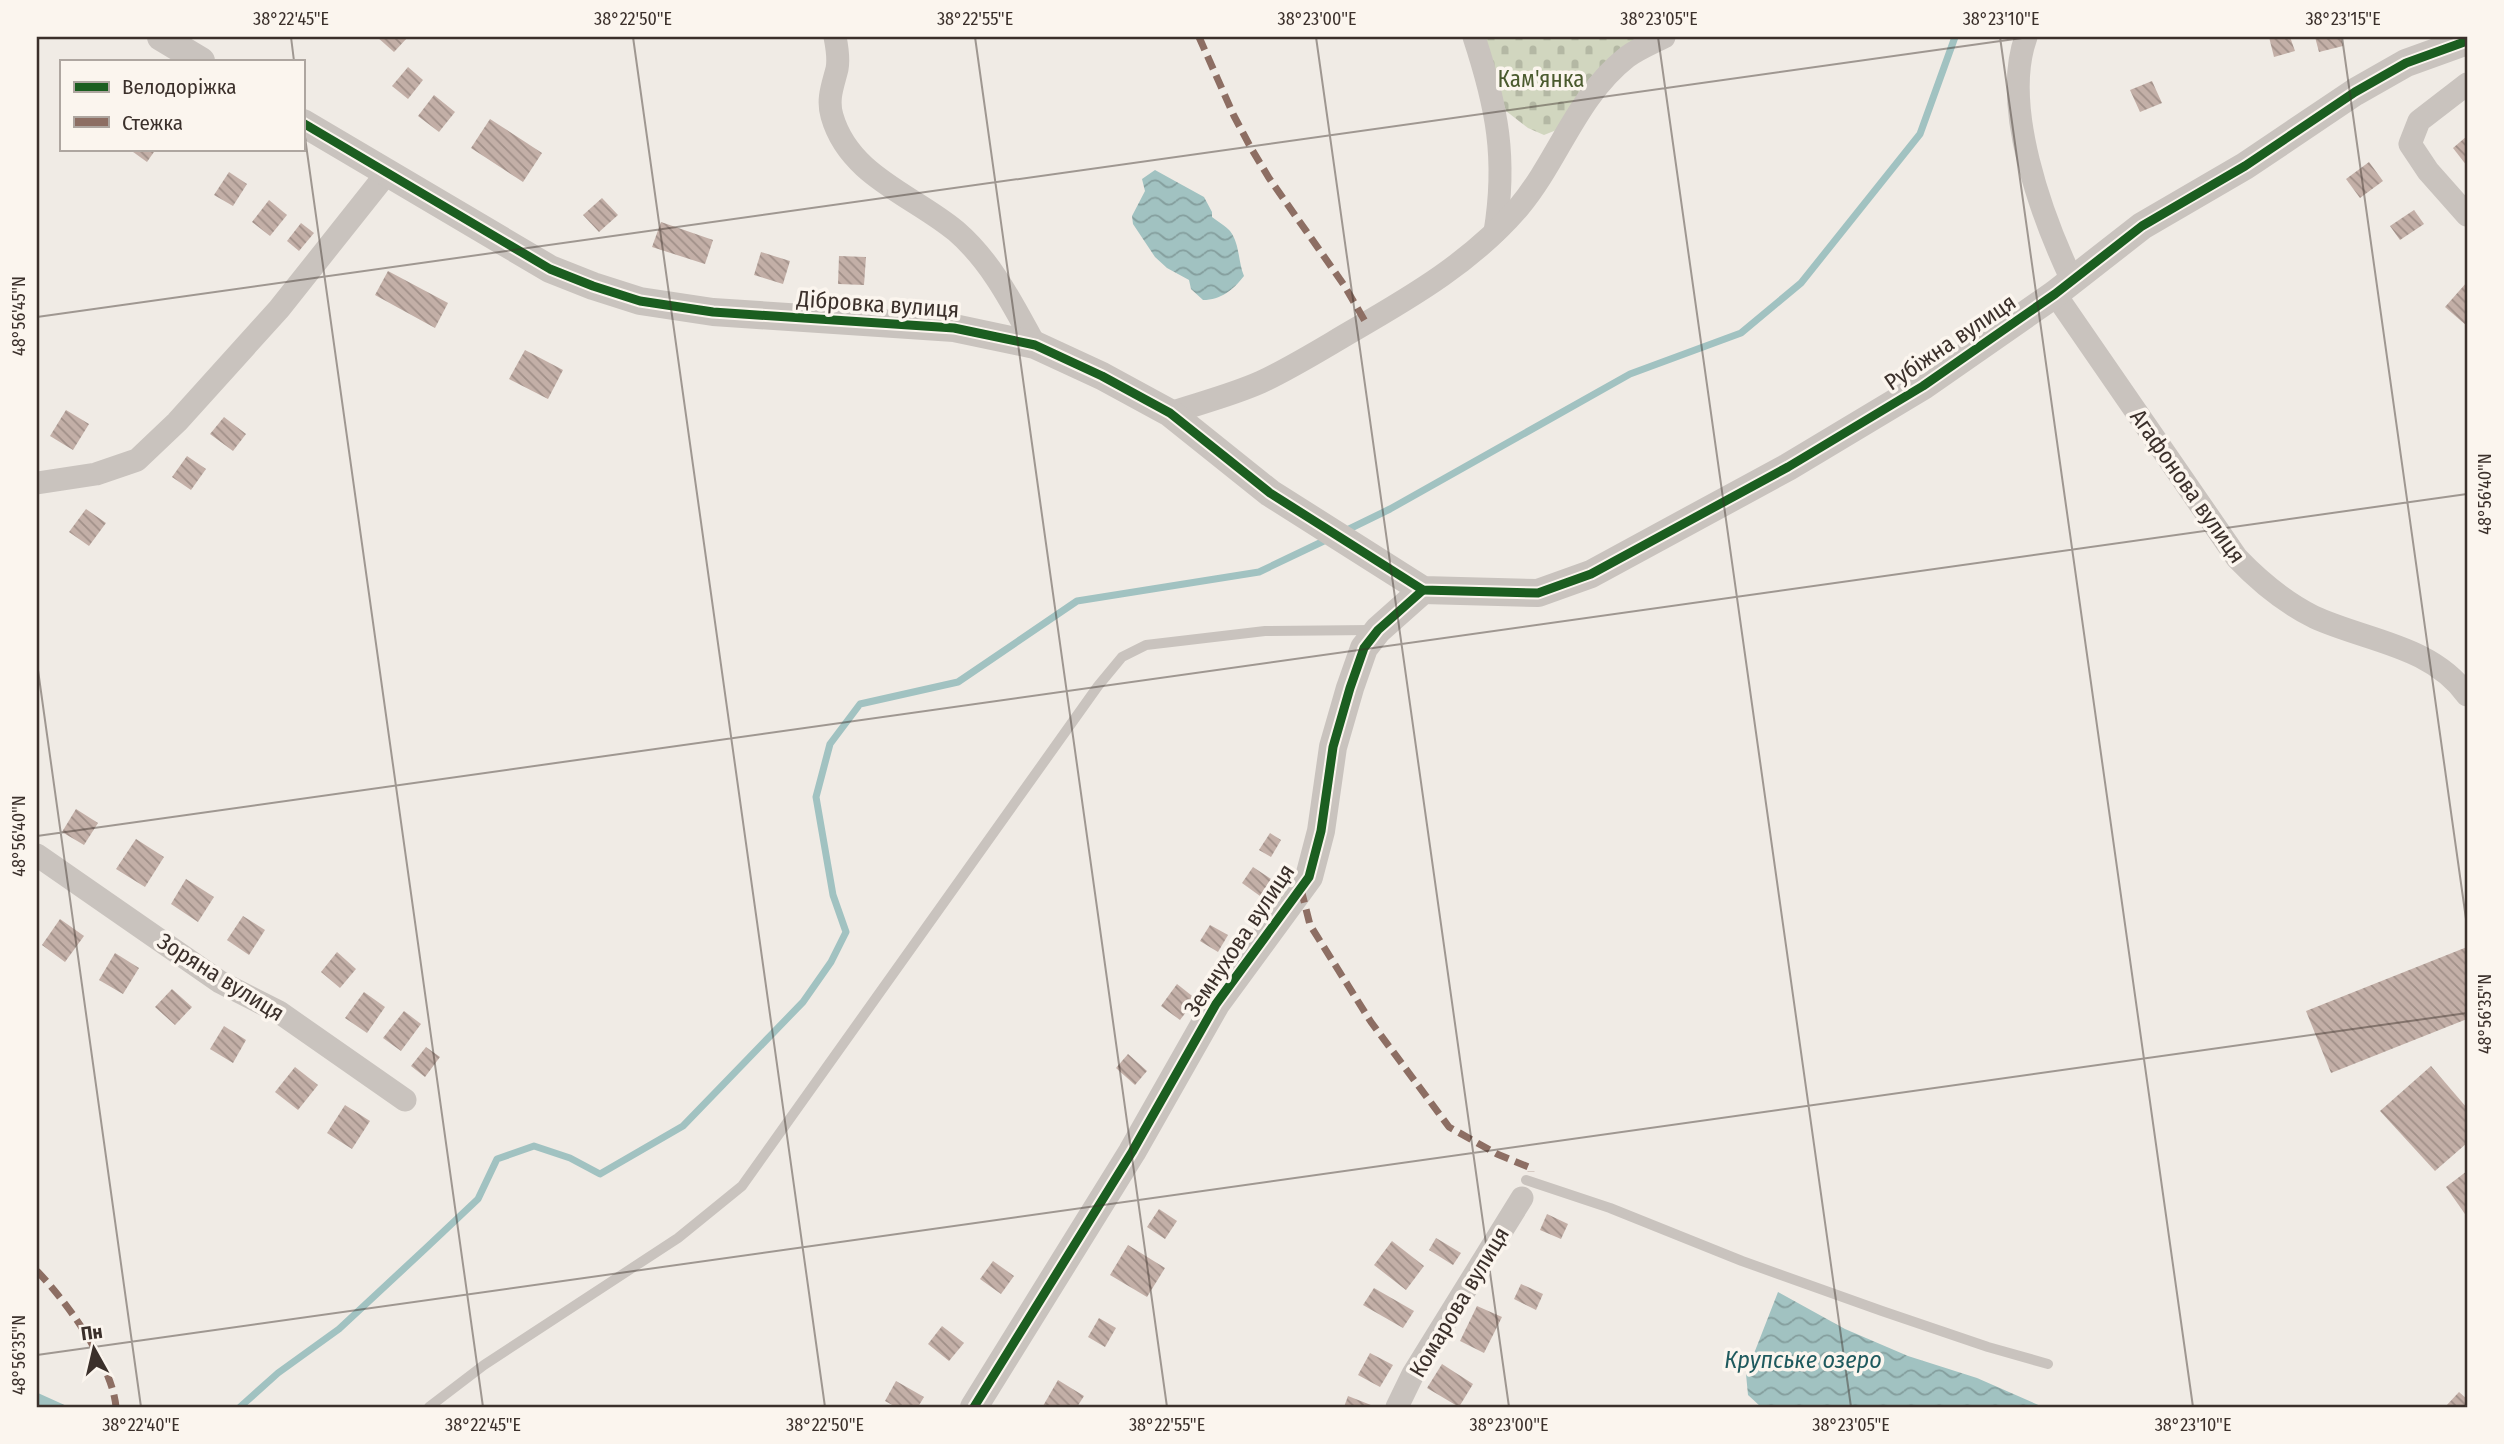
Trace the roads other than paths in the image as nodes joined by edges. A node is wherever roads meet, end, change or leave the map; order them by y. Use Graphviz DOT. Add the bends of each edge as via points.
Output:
graph roads {
  1 [pos="161,37"];
  2 [pos="835,37"];
  3 [pos="1474,37"];
  4 [pos="1664,37"];
  5 [pos="2026,37"];
  6 [pos="2467,41"];
  7 [pos="199,60"];
  8 [pos="2467,85"];
  9 [pos="304,123"];
  10 [pos="387,173"];
  11 [pos="2467,215"];
  12 [pos="1494,232"];
  13 [pos="2063,287"];
  14 [pos="1035,345"];
  15 [pos="1170,413"];
  16 [pos="37,483"];
  17 [pos="1423,590"];
  18 [pos="1378,630"];
  19 [pos="2467,695"];
  20 [pos="37,855"];
  21 [pos="405,1100"];
  22 [pos="1526,1183"];
  23 [pos="2048,1364"];
  24 [pos="429,1407"];
  25 [pos="974,1407"];
  26 [pos="1397,1407"];
  1 -- 7 [label="street"];
  2 -- 14 [label="street" via="837,68 831,85 831,114 841,137 877,178 956,231 982,258"];
  3 -- 12 [label="street" via="1489,83 1499,138 1501,196"];
  4 -- 12 [label="street" via="1630,55 1601,82 1581,107 1543,175"];
  5 -- 13 [label="street, Агафонова вулиця" via="2018,83 2022,126"];
  6 -- 13 [label="street, Рубіжна вулиця" via="2406,63 2355,92 2245,166 2142,226"];
  8 -- 11 [label="street" via="2419,121 2410,144"];
  9 -- 10 [label="street, Дібровка вулиця"];
  10 -- 14 [label="street, Дібровка вулиця" via="550,269 639,300 713,312 954,328"];
  10 -- 16 [label="street" via="279,309 177,422 136,460 96,474"];
  12 -- 15 [label="street" via="1428,286 1309,356 1259,382"];
  13 -- 17 [label="street, Рубіжна вулиця" via="1923,386 1788,467 1591,574 1538,593"];
  13 -- 19 [label="street, Агафонова вулиця" via="2236,558 2260,583 2316,618 2403,648 2441,670"];
  14 -- 15 [label="street, Дібровка вулиця"];
  15 -- 17 [label="street, Дібровка вулиця" via="1270,493"];
  17 -- 18 [label="street, Земнухова вулиця"];
  18 -- 24 [label="lane" via="1265,631 1146,645 1122,657 741,1186 678,1238"];
  18 -- 25 [label="street, Земнухова вулиця" via="1364,648 1333,747 1309,877 1216,1004 1132,1152"];
  20 -- 21 [label="street, Зоряна вулиця" via="220,982 279,1012"];
  22 -- 23 [label="lane" via="1610,1208 1882,1311"];
  22 -- 26 [label="street, Комарова вулиця"];
}
